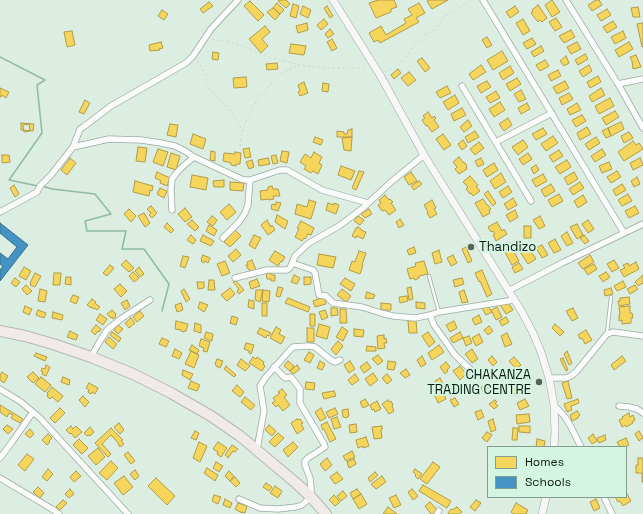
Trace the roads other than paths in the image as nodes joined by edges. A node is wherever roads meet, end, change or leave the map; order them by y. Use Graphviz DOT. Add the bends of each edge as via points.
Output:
graph roads {
  1 [pos="238,0"];
  2 [pos="333,0"];
  3 [pos="483,0"];
  4 [pos="566,0"];
  5 [pos="643,80"];
  6 [pos="618,84"];
  7 [pos="462,86"];
  8 [pos="552,113"];
  9 [pos="643,128"];
  10 [pos="496,142"];
  11 [pos="73,147"];
  12 [pos="424,155"];
  13 [pos="194,158"];
  14 [pos="250,180"];
  15 [pos="531,201"];
  16 [pos="368,203"];
  17 [pos="172,210"];
  18 [pos="0,212"];
  19 [pos="643,224"];
  20 [pos="624,233"];
  21 [pos="223,238"];
  22 [pos="292,263"];
  23 [pos="429,276"];
  24 [pos="235,278"];
  25 [pos="508,291"];
  26 [pos="611,297"];
  27 [pos="150,300"];
  28 [pos="514,300"];
  29 [pos="439,312"];
  30 [pos="430,315"];
  31 [pos="0,331"];
  32 [pos="607,334"];
  33 [pos="643,336"];
  34 [pos="92,357"];
  35 [pos="340,360"];
  36 [pos="274,368"];
  37 [pos="470,369"];
  38 [pos="549,378"];
  39 [pos="0,389"];
  40 [pos="554,406"];
  41 [pos="619,406"];
  42 [pos="33,412"];
  43 [pos="643,413"];
  44 [pos="554,446"];
  45 [pos="580,446"];
  46 [pos="257,449"];
  47 [pos="0,458"];
  48 [pos="0,478"];
  49 [pos="311,497"];
  50 [pos="546,498"];
  51 [pos="604,498"];
  52 [pos="239,499"];
  53 [pos="59,514"];
  54 [pos="128,514"];
  55 [pos="326,514"];
  56 [pos="542,514"];
  57 [pos="612,514"];
  1 -- 11 [label="street" via="211,29 186,63 111,106 80,129"];
  2 -- 12 [label="main road" via="380,75"];
  3 -- 8 [label="street"];
  4 -- 6 [label="street"];
  5 -- 6 [label="street"];
  6 -- 9 [label="street"];
  7 -- 10 [label="street"];
  8 -- 10 [label="street"];
  8 -- 20 [label="street"];
  10 -- 15 [label="street"];
  11 -- 13 [label="street" via="109,139 141,140 174,146"];
  11 -- 18 [label="street" via="37,192"];
  12 -- 16 [label="street"];
  12 -- 25 [label="main road"];
  13 -- 14 [label="street" via="241,179"];
  13 -- 17 [label="street" via="172,179"];
  14 -- 16 [label="street" via="287,170 322,190"];
  14 -- 21 [label="street" via="245,213"];
  16 -- 22 [label="street" via="340,226 309,243"];
  19 -- 20 [label="street"];
  20 -- 25 [label="street"];
  22 -- 24 [label="street" via="287,270 267,270"];
  22 -- 30 [label="street" via="313,270 319,294 326,296 333,303 362,307 393,316 415,318"];
  23 -- 29 [label="lane"];
  25 -- 28 [label="main road"];
  26 -- 32 [label="lane"];
  27 -- 34 [label="street" via="107,330"];
  28 -- 29 [label="street"];
  28 -- 38 [label="main road" via="533,333"];
  29 -- 30 [label="street"];
  30 -- 37 [label="street" via="455,355"];
  31 -- 34 [label="highway"];
  32 -- 33 [label="street" via="613,332"];
  32 -- 38 [label="street" via="571,376"];
  34 -- 46 [label="highway" via="171,392 211,416"];
  35 -- 36 [label="street" via="331,360 315,347 293,347"];
  36 -- 46 [label="street" via="260,386 264,411"];
  36 -- 49 [label="street" via="285,378 290,377 300,389 300,403 324,444 325,448 305,461 312,488"];
  38 -- 40 [label="main road"];
  39 -- 42 [label="street"];
  40 -- 44 [label="main road"];
  40 -- 45 [label="street" via="565,417"];
  41 -- 43 [label="street" via="637,409"];
  42 -- 47 [label="street"];
  42 -- 54 [label="street"];
  46 -- 49 [label="highway"];
  48 -- 53 [label="street"];
  49 -- 52 [label="street" via="302,505 278,509 260,508"];
  49 -- 55 [label="highway"];
  50 -- 56 [label="main road"];
  51 -- 57 [label="street"];
}
